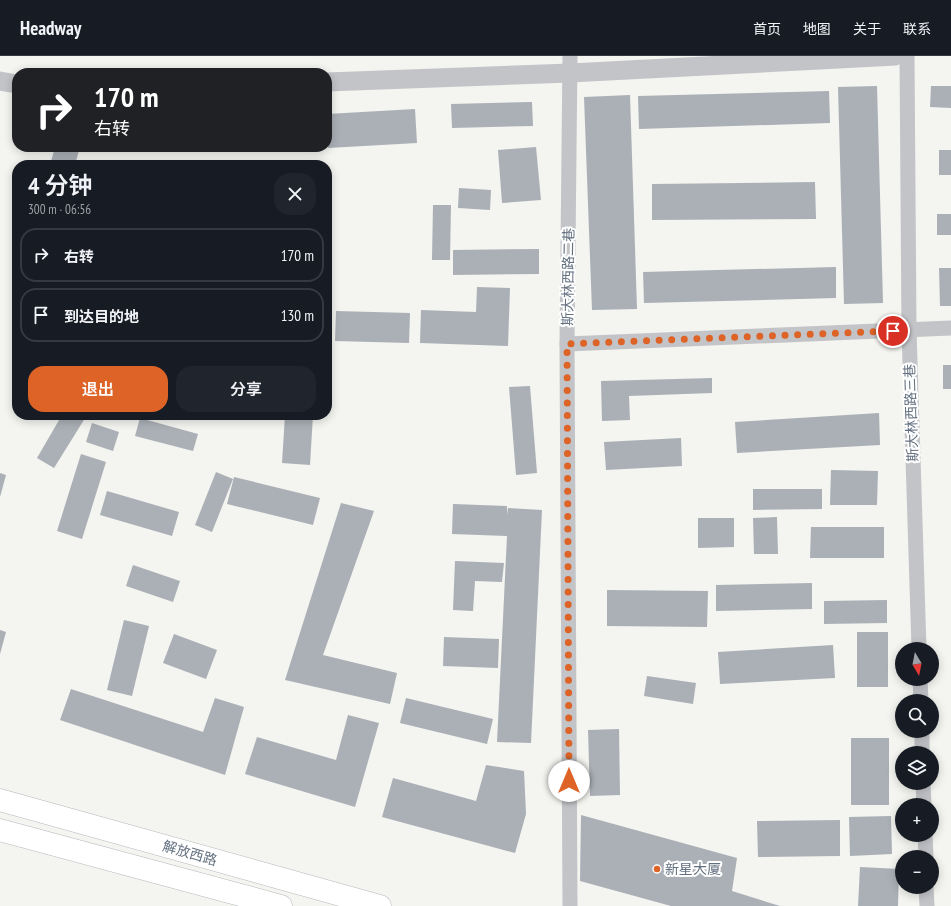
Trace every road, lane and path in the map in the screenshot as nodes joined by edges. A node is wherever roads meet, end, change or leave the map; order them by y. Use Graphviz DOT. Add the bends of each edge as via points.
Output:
graph roads {
  1 [pos="896,56"];
  2 [pos="907,56"];
  3 [pos="570,64"];
  4 [pos="0,81"];
  5 [pos="332,82"];
  6 [pos="12,83"];
  7 [pos="951,328"];
  8 [pos="909,330"];
  9 [pos="567,344"];
  10 [pos="919,642"];
  11 [pos="0,800"];
  12 [pos="0,830"];
  13 [pos="926,894"];
  14 [pos="281,906"];
  15 [pos="380,906"];
  16 [pos="570,906"];
  17 [pos="927,906"];
  1 -- 3 [label="street"];
  2 -- 8 [label="street, 斯大林西路三巷"];
  3 -- 5 [label="street"];
  3 -- 9 [label="street, 斯大林西路二巷"];
  4 -- 6 [label="street"];
  7 -- 8 [label="street"];
  8 -- 9 [label="street"];
  8 -- 10 [label="street, 斯大林西路三巷"];
  9 -- 16 [label="street, 斯大林西路二巷"];
  11 -- 15 [label="main road, 解放西路"];
  12 -- 14 [label="main road, 解放西路"];
  13 -- 17 [label="street"];
}
